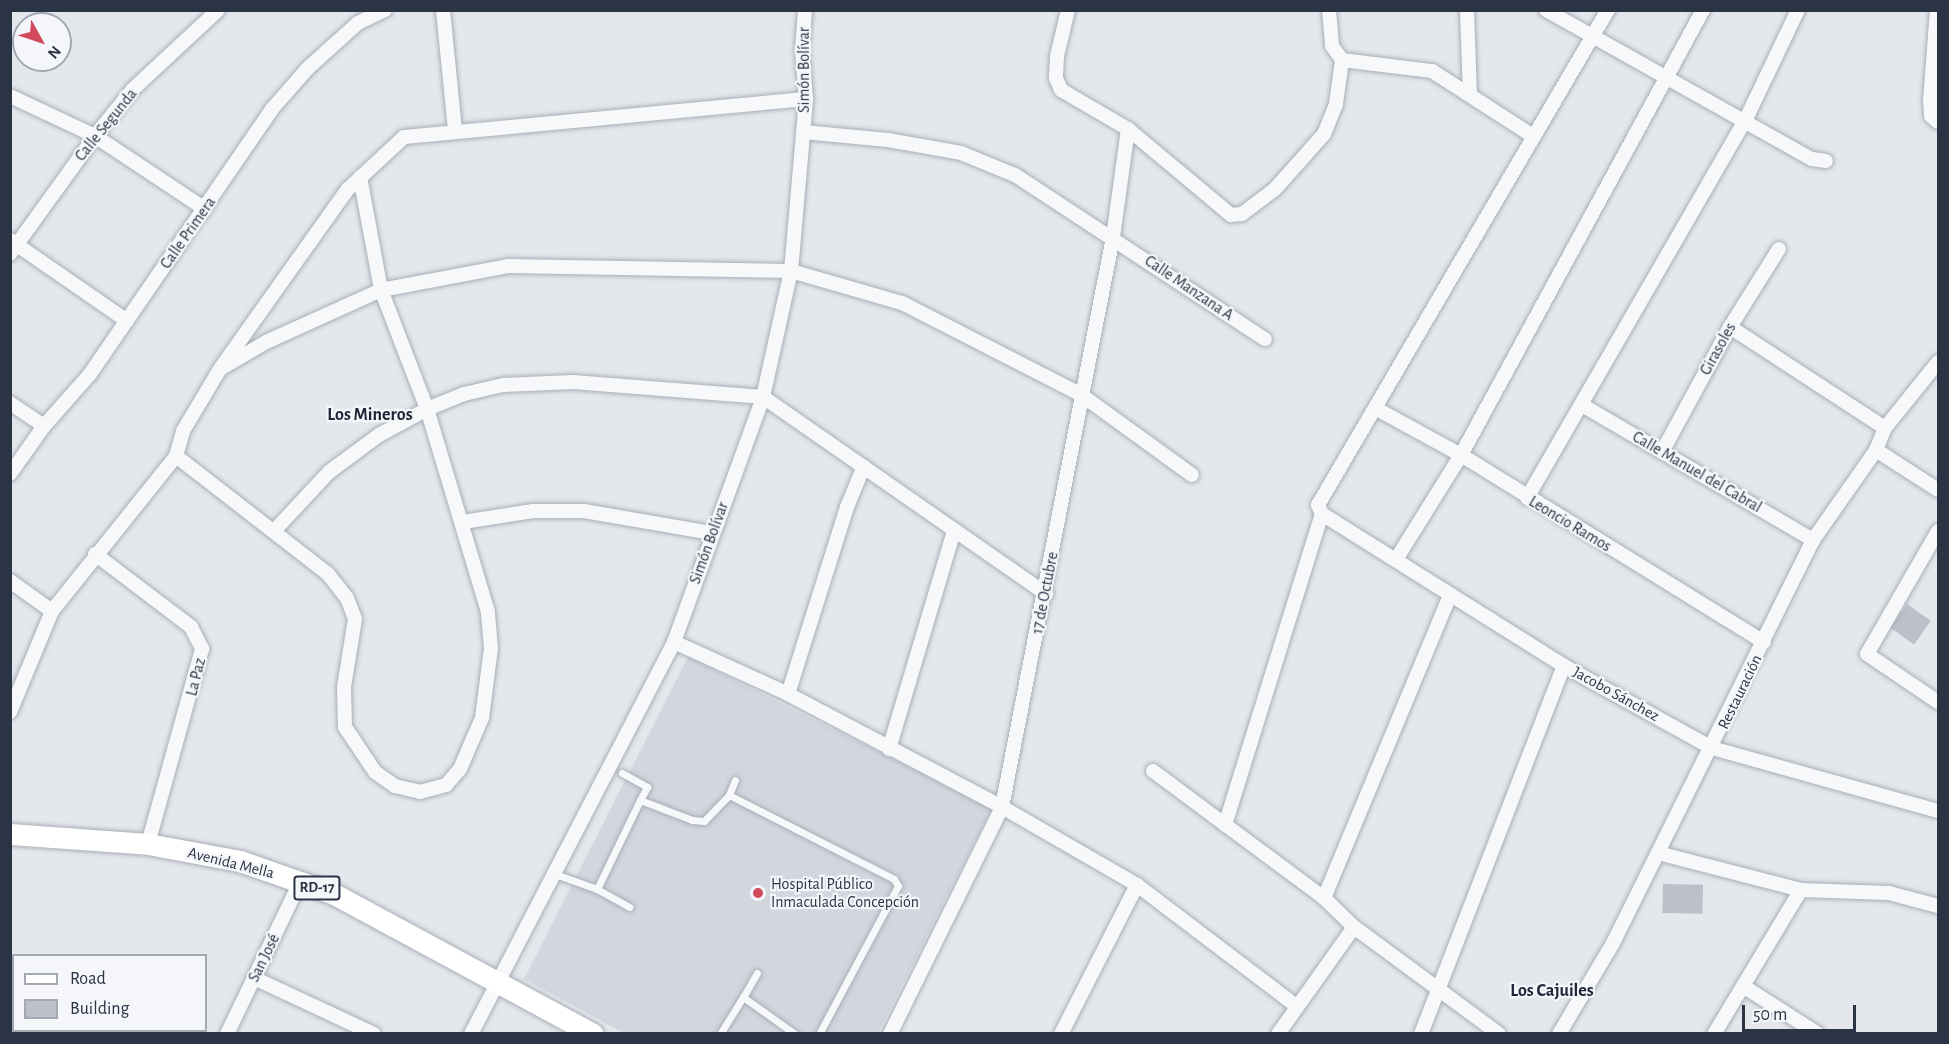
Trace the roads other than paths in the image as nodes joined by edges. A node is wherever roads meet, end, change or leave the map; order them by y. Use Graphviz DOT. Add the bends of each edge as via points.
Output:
graph roads {
  1 [pos="218,10"];
  2 [pos="385,10"];
  3 [pos="443,10"];
  4 [pos="805,10"];
  5 [pos="1068,10"];
  6 [pos="1329,10"];
  7 [pos="1467,10"];
  8 [pos="1546,10"];
  9 [pos="1608,10"];
  10 [pos="1703,10"];
  11 [pos="1798,10"];
  12 [pos="1937,10"];
  13 [pos="1593,37"];
  14 [pos="1342,60"];
  15 [pos="1669,79"];
  16 [pos="1470,95"];
  17 [pos="10,96"];
  18 [pos="806,99"];
  19 [pos="1745,121"];
  20 [pos="1938,122"];
  21 [pos="1128,129"];
  22 [pos="454,131"];
  23 [pos="803,132"];
  24 [pos="95,136"];
  25 [pos="1533,136"];
  26 [pos="1826,161"];
  27 [pos="360,177"];
  28 [pos="205,209"];
  29 [pos="1113,237"];
  30 [pos="13,246"];
  31 [pos="1779,249"];
  32 [pos="791,271"];
  33 [pos="381,290"];
  34 [pos="127,321"];
  35 [pos="1730,327"];
  36 [pos="1265,339"];
  37 [pos="1938,362"];
  38 [pos="220,369"];
  39 [pos="1080,394"];
  40 [pos="763,397"];
  41 [pos="10,403"];
  42 [pos="1582,405"];
  43 [pos="1375,408"];
  44 [pos="427,409"];
  45 [pos="44,426"];
  46 [pos="1885,428"];
  47 [pos="1876,450"];
  48 [pos="1662,452"];
  49 [pos="1461,455"];
  50 [pos="176,456"];
  51 [pos="864,466"];
  52 [pos="10,474"];
  53 [pos="1192,474"];
  54 [pos="1938,490"];
  55 [pos="1527,498"];
  56 [pos="1322,514"];
  57 [pos="464,522"];
  58 [pos="274,531"];
  59 [pos="954,531"];
  60 [pos="712,533"];
  61 [pos="1937,535"];
  62 [pos="1813,540"];
  63 [pos="96,554"];
  64 [pos="1397,558"];
  65 [pos="10,581"];
  66 [pos="1046,594"];
  67 [pos="1450,597"];
  68 [pos="52,611"];
  69 [pos="674,642"];
  70 [pos="1764,642"];
  71 [pos="1564,666"];
  72 [pos="789,694"];
  73 [pos="1938,700"];
  74 [pos="10,712"];
  75 [pos="1712,748"];
  76 [pos="888,749"];
  77 [pos="1153,771"];
  78 [pos="622,772"];
  79 [pos="735,780"];
  80 [pos="729,795"];
  81 [pos="640,800"];
  82 [pos="1002,807"];
  83 [pos="1938,811"];
  84 [pos="1225,825"];
  85 [pos="10,834"];
  86 [pos="148,844"];
  87 [pos="1659,853"];
  88 [pos="555,874"];
  89 [pos="300,882"];
  90 [pos="1137,885"];
  91 [pos="597,889"];
  92 [pos="1801,890"];
  93 [pos="1324,898"];
  94 [pos="629,906"];
  95 [pos="1938,906"];
  96 [pos="1354,927"];
  97 [pos="757,973"];
  98 [pos="254,978"];
  99 [pos="499,983"];
  100 [pos="1743,987"];
  101 [pos="1440,990"];
  102 [pos="743,997"];
  103 [pos="1295,1005"];
  104 [pos="232,1032"];
  105 [pos="374,1034"];
  106 [pos="471,1034"];
  107 [pos="593,1034"];
  108 [pos="720,1034"];
  109 [pos="795,1034"];
  110 [pos="819,1034"];
  111 [pos="890,1034"];
  112 [pos="1061,1034"];
  113 [pos="1278,1034"];
  114 [pos="1421,1034"];
  115 [pos="1499,1034"];
  116 [pos="1559,1034"];
  117 [pos="1713,1034"];
  118 [pos="1818,1034"];
  1 -- 24 [label="street, Calle Segunda" via="133,89"];
  2 -- 28 [label="street, Calle Primera" via="358,23 308,68 272,109"];
  3 -- 22 [label="street"];
  4 -- 18 [label="street, Simón Bolívar" via="802,50"];
  5 -- 21 [label="street" via="1057,56 1056,78 1061,90"];
  6 -- 14 [label="street" via="1332,46"];
  7 -- 16 [label="street"];
  8 -- 13 [label="street"];
  9 -- 13 [label="street"];
  10 -- 15 [label="street"];
  11 -- 19 [label="street"];
  12 -- 20 [label="street" via="1930,100 1931,116"];
  13 -- 15 [label="street"];
  13 -- 25 [label="street"];
  14 -- 16 [label="street" via="1432,71"];
  14 -- 21 [label="street" via="1336,104 1324,134 1275,189 1242,214 1231,214 1218,205"];
  15 -- 19 [label="street"];
  15 -- 49 [label="street"];
  16 -- 25 [label="street"];
  17 -- 24 [label="street"];
  18 -- 22 [label="street"];
  18 -- 23 [label="street, Simón Bolívar"];
  19 -- 26 [label="street" via="1812,159"];
  19 -- 42 [label="street"];
  21 -- 29 [label="street, 17 de Octubre"];
  22 -- 27 [label="street" via="404,137"];
  23 -- 29 [label="street, Calle Manzana A" via="888,140 961,153 1014,175"];
  23 -- 32 [label="street, Simón Bolívar"];
  24 -- 28 [label="street"];
  24 -- 30 [label="street, Calle Segunda"];
  25 -- 43 [label="street"];
  27 -- 33 [label="street"];
  27 -- 38 [label="street"];
  28 -- 34 [label="street, Calle Primera"];
  29 -- 36 [label="street, Calle Manzana A"];
  29 -- 39 [label="street, 17 de Octubre"];
  30 -- 34 [label="street"];
  31 -- 35 [label="street, Girasoles"];
  32 -- 33 [label="street" via="508,266"];
  32 -- 39 [label="street" via="902,303"];
  32 -- 40 [label="street, Simón Bolívar"];
  33 -- 38 [label="street" via="266,342"];
  33 -- 44 [label="street"];
  34 -- 45 [label="street, Calle Primera" via="90,374"];
  35 -- 46 [label="street"];
  35 -- 48 [label="street, Girasoles"];
  37 -- 46 [label="street, Restauración"];
  38 -- 50 [label="street" via="183,431"];
  39 -- 53 [label="street"];
  39 -- 66 [label="street, 17 de Octubre"];
  40 -- 44 [label="street" via="573,382 515,384 464,394"];
  40 -- 51 [label="street"];
  40 -- 60 [label="street, Simón Bolívar"];
  41 -- 45 [label="street"];
  42 -- 48 [label="street, Calle Manuel del Cabral"];
  42 -- 55 [label="street"];
  43 -- 49 [label="street, Leoncio Ramos"];
  43 -- 56 [label="street" via="1318,505"];
  44 -- 57 [label="street"];
  44 -- 58 [label="street" via="379,435 329,472"];
  45 -- 52 [label="street, Calle Primera"];
  46 -- 47 [label="street, Restauración"];
  47 -- 54 [label="street"];
  47 -- 62 [label="street, Restauración"];
  48 -- 62 [label="street, Calle Manuel del Cabral"];
  49 -- 55 [label="street, Leoncio Ramos"];
  49 -- 64 [label="street"];
  50 -- 58 [label="street"];
  50 -- 63 [label="street"];
  51 -- 59 [label="street"];
  51 -- 72 [label="street" via="847,507"];
  55 -- 70 [label="street, Leoncio Ramos"];
  56 -- 64 [label="street, Jacobo Sánchez"];
  56 -- 84 [label="street"];
  57 -- 58 [label="street" via="489,621 491,648 482,718 460,769 446,785 420,792 395,786 375,772 345,727 344,687 355,619 347,598 328,574"];
  57 -- 60 [label="street" via="533,511 584,511"];
  59 -- 66 [label="street"];
  59 -- 76 [label="street"];
  60 -- 69 [label="street, Simón Bolívar"];
  61 -- 73 [label="street" via="1867,654"];
  62 -- 70 [label="street, Restauración"];
  63 -- 68 [label="street"];
  63 -- 86 [label="street, La Paz" via="191,627 202,649"];
  64 -- 67 [label="street, Jacobo Sánchez"];
  65 -- 68 [label="street"];
  66 -- 82 [label="street, 17 de Octubre"];
  67 -- 71 [label="street, Jacobo Sánchez"];
  67 -- 93 [label="street"];
  68 -- 74 [label="street"];
  69 -- 72 [label="street"];
  69 -- 88 [label="street, Simón Bolívar"];
  70 -- 75 [label="street, Restauración"];
  71 -- 75 [label="street, Jacobo Sánchez"];
  71 -- 101 [label="street"];
  72 -- 76 [label="street"];
  75 -- 83 [label="street, Jacobo Sánchez"];
  75 -- 87 [label="street, Restauración"];
  76 -- 82 [label="street"];
  77 -- 84 [label="street"];
  78 -- 81 [label="lane" via="647,787"];
  79 -- 80 [label="lane"];
  80 -- 81 [label="lane" via="704,821"];
  80 -- 110 [label="lane" via="894,879 898,886"];
  81 -- 91 [label="lane"];
  82 -- 90 [label="street"];
  82 -- 111 [label="street, 17 de Octubre"];
  84 -- 93 [label="street"];
  85 -- 86 [label="main road, Avenida Mella / RD-17"];
  86 -- 89 [label="main road, Avenida Mella / RD-17" via="240,861"];
  87 -- 92 [label="street"];
  87 -- 116 [label="street, Restauración"];
  88 -- 91 [label="lane"];
  88 -- 99 [label="street, Simón Bolívar"];
  89 -- 98 [label="street, San José"];
  89 -- 99 [label="main road, Avenida Mella / RD-17" via="334,894"];
  90 -- 103 [label="street"];
  90 -- 112 [label="street"];
  91 -- 94 [label="lane"];
  92 -- 95 [label="street" via="1889,893"];
  92 -- 100 [label="street"];
  93 -- 96 [label="street"];
  96 -- 101 [label="street"];
  96 -- 103 [label="street"];
  97 -- 102 [label="lane"];
  98 -- 104 [label="street, San José"];
  98 -- 105 [label="street"];
  99 -- 106 [label="street, Simón Bolívar"];
  99 -- 107 [label="main road, Avenida Mella / RD-17"];
  100 -- 117 [label="street"];
  100 -- 118 [label="street"];
  101 -- 114 [label="street"];
  101 -- 115 [label="street"];
  102 -- 108 [label="lane"];
  102 -- 109 [label="lane"];
  103 -- 113 [label="street"];
}
